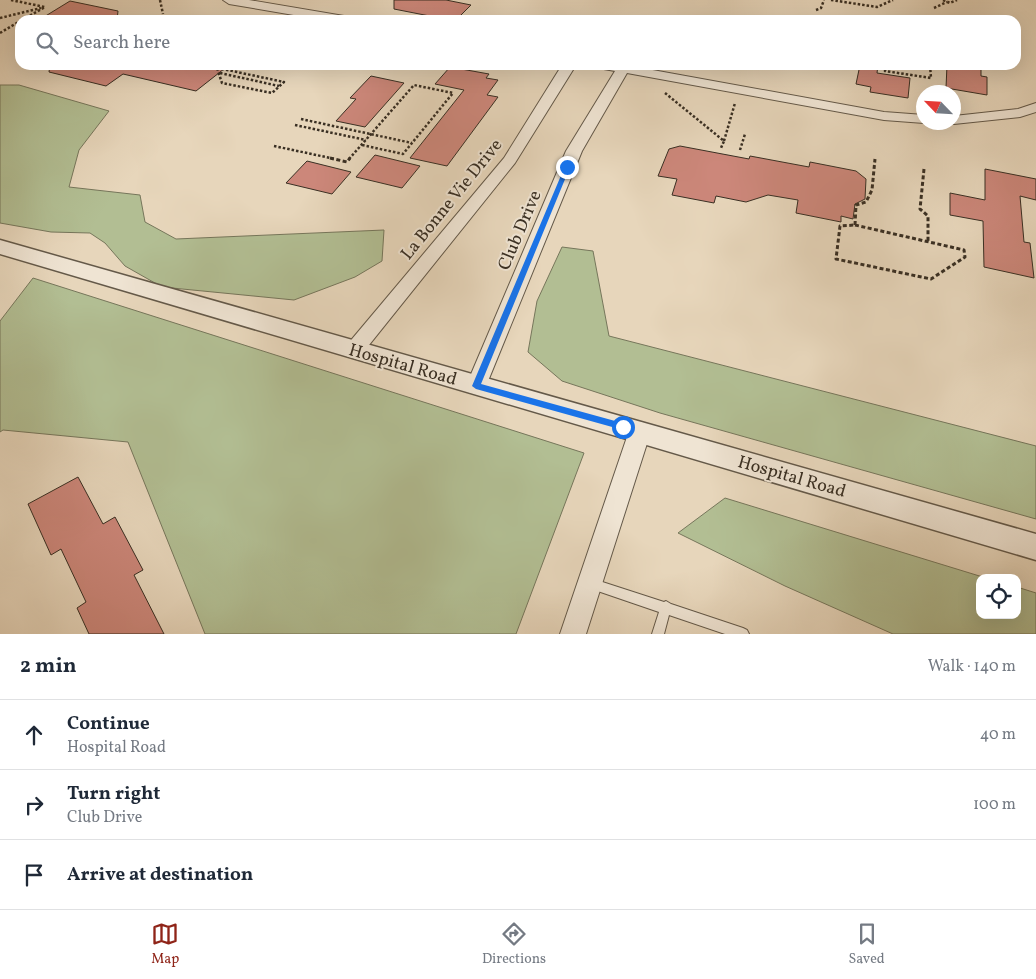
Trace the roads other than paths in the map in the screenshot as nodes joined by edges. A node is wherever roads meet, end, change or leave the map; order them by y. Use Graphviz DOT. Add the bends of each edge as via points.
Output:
graph roads {
  1 [pos="229,0"];
  2 [pos="244,1"];
  3 [pos="318,15"];
  4 [pos="566,70"];
  5 [pos="622,70"];
  6 [pos="629,70"];
  7 [pos="1036,107"];
  8 [pos="916,118"];
  9 [pos="961,119"];
  10 [pos="0,247"];
  11 [pos="354,350"];
  12 [pos="476,386"];
  13 [pos="640,432"];
  14 [pos="1036,547"];
  15 [pos="590,583"];
  16 [pos="666,607"];
  17 [pos="573,634"];
  18 [pos="658,634"];
  19 [pos="743,634"];
  1 -- 2 [label="street"];
  2 -- 3 [label="street"];
  4 -- 11 [label="street, La Bonne Vie Drive" via="510,160"];
  5 -- 12 [label="street, Club Drive" via="574,150"];
  6 -- 8 [label="street" via="875,114"];
  7 -- 9 [label="street" via="1020,113"];
  10 -- 11 [label="street, Hospital Road"];
  11 -- 12 [label="street, Hospital Road"];
  12 -- 13 [label="street, Hospital Road"];
  13 -- 14 [label="street, Hospital Road"];
  13 -- 15 [label="street"];
  15 -- 16 [label="lane"];
  15 -- 17 [label="street"];
  16 -- 18 [label="lane"];
  16 -- 19 [label="lane"];
}
